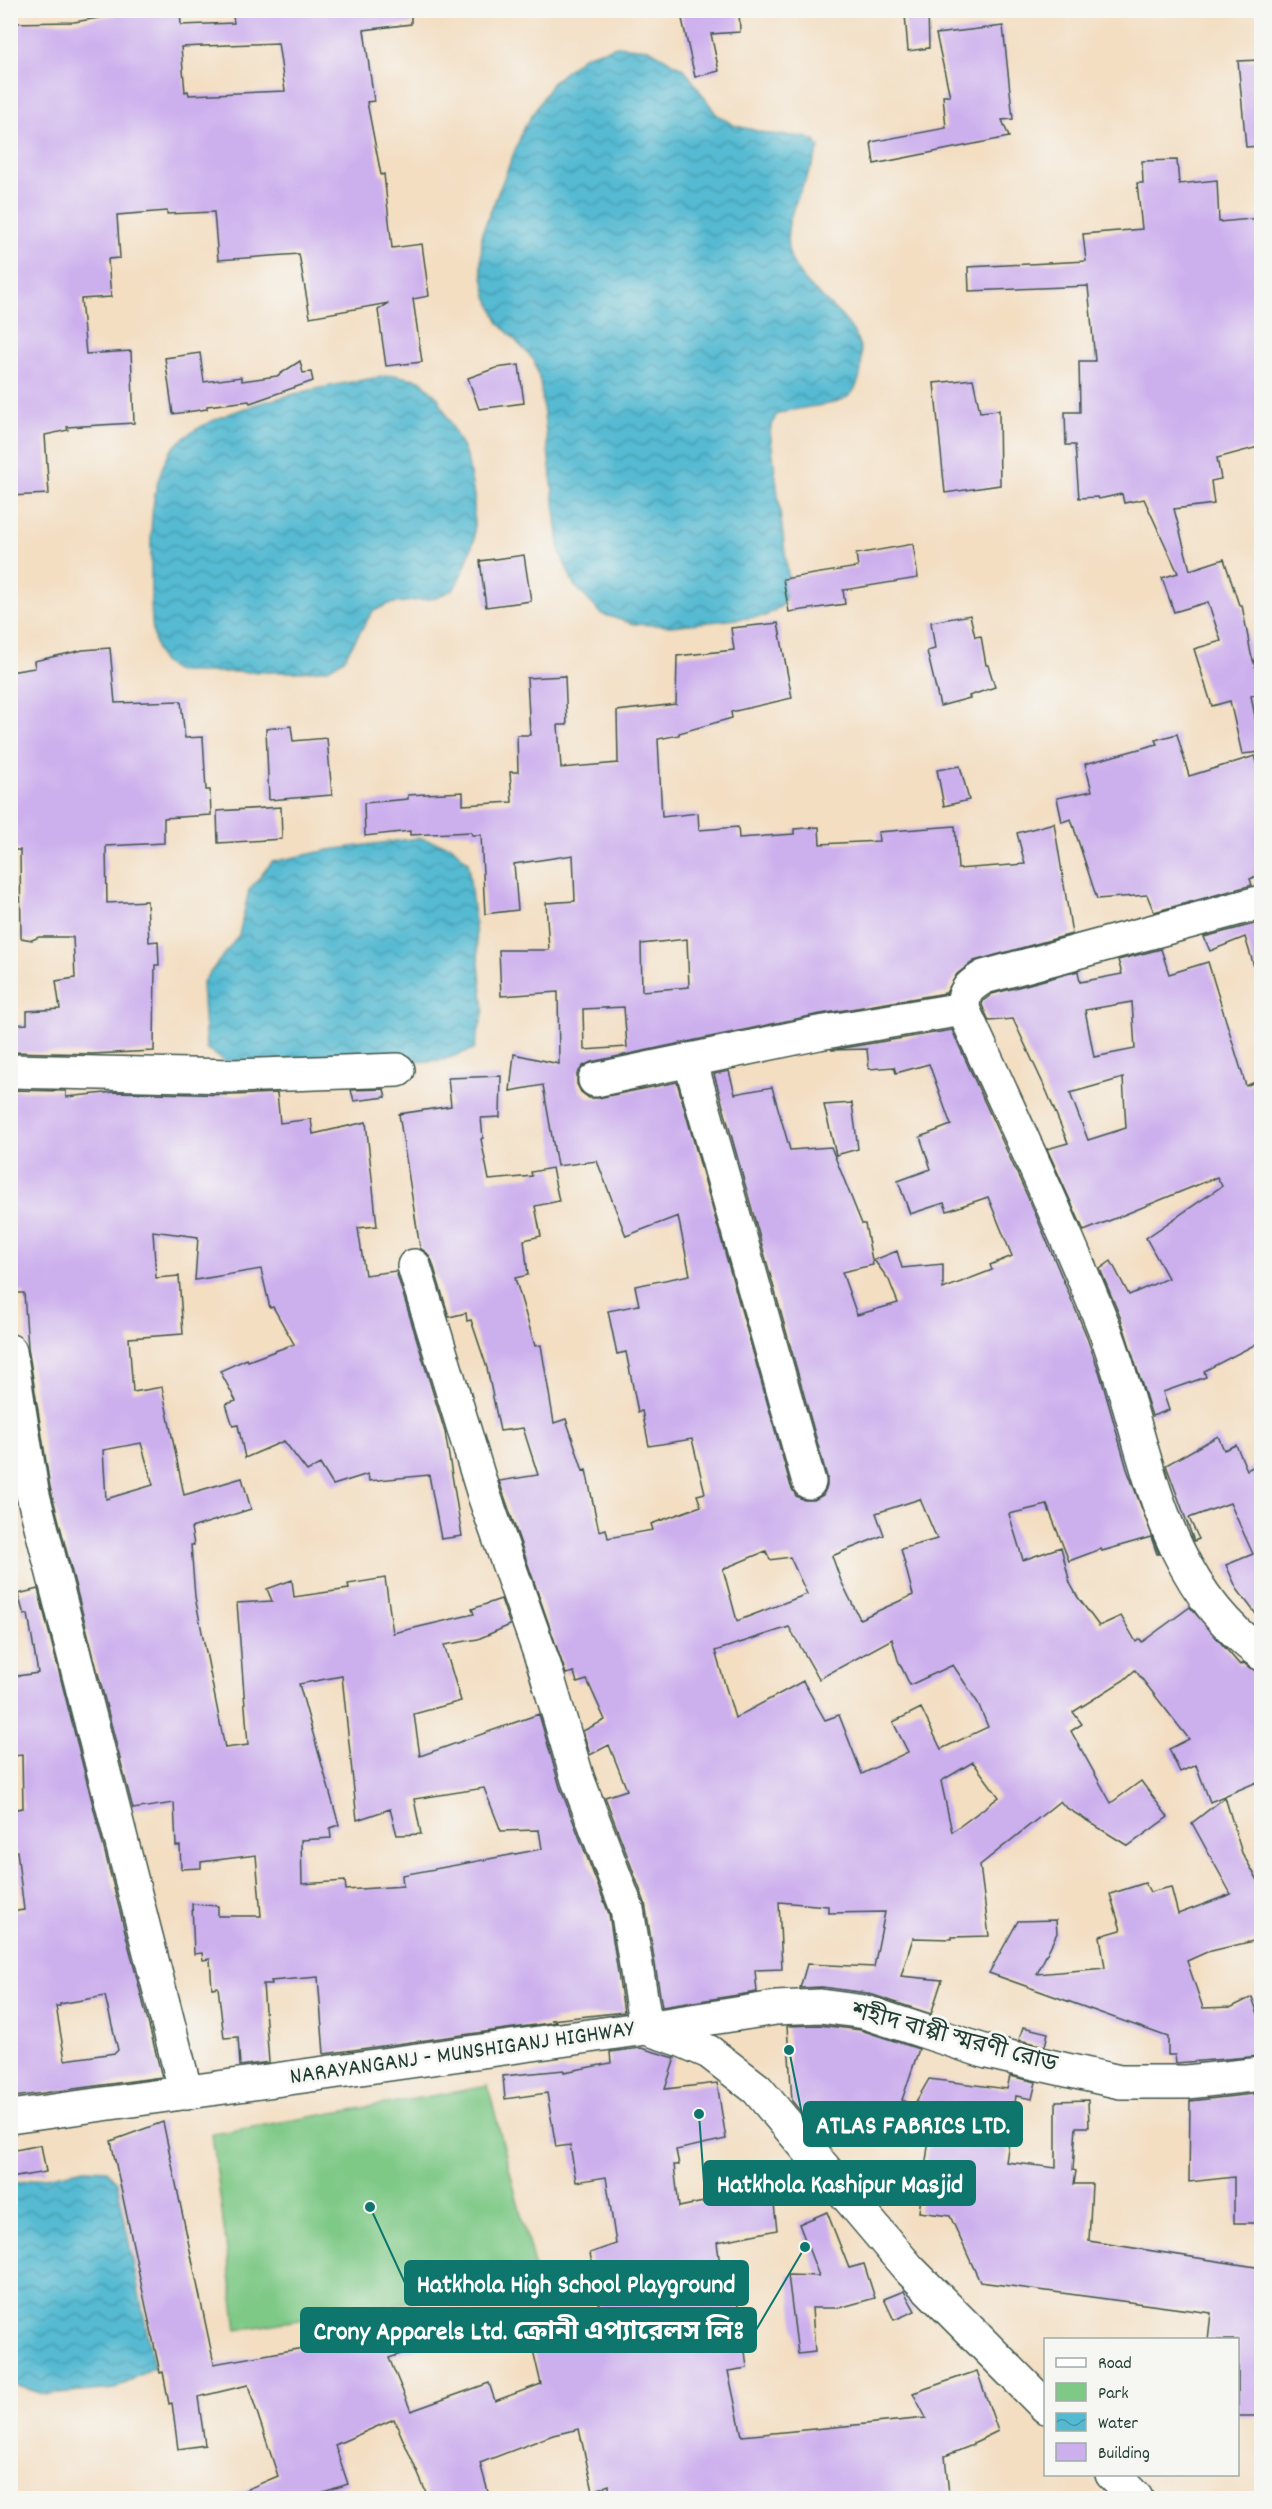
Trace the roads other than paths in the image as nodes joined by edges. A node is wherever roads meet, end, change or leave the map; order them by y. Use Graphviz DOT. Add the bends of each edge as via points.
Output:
graph roads {
  1 [pos="1262,902"];
  2 [pos="963,1009"];
  3 [pos="690,1060"];
  4 [pos="399,1070"];
  5 [pos="10,1071"];
  6 [pos="595,1080"];
  7 [pos="414,1266"];
  8 [pos="10,1351"];
  9 [pos="809,1482"];
  10 [pos="1262,1654"];
  11 [pos="646,2028"];
  12 [pos="1262,2074"];
  13 [pos="186,2093"];
  14 [pos="10,2117"];
  15 [pos="1044,2405"];
  16 [pos="1113,2476"];
  17 [pos="1136,2499"];
  1 -- 2 [label="street" via="984,977 969,986 963,997"];
  2 -- 3 [label="street"];
  2 -- 10 [label="street" via="1054,1207 1104,1328 1152,1485 1185,1567 1211,1607"];
  3 -- 6 [label="street"];
  3 -- 9 [label="street"];
  4 -- 5 [label="street" via="233,1076"];
  7 -- 11 [label="street" via="578,1780 627,1909"];
  8 -- 13 [label="street" via="32,1491"];
  11 -- 12 [label="street, শহীদ বাপ্পী স্মরণী রোড" via="776,2008 820,2006 864,2012 987,2052 1120,2082 1187,2082"];
  11 -- 13 [label="street, NARAYANGANJ - MUNSHIGANJ HIGHWAY"];
  11 -- 15 [label="street, NARAYANGANJ - MUNSHIGANJ HIGHWAY" via="709,2052 757,2089 909,2269"];
  13 -- 14 [label="street, NARAYANGANJ - MUNSHIGANJ HIGHWAY"];
  16 -- 17 [label="street"];
}
